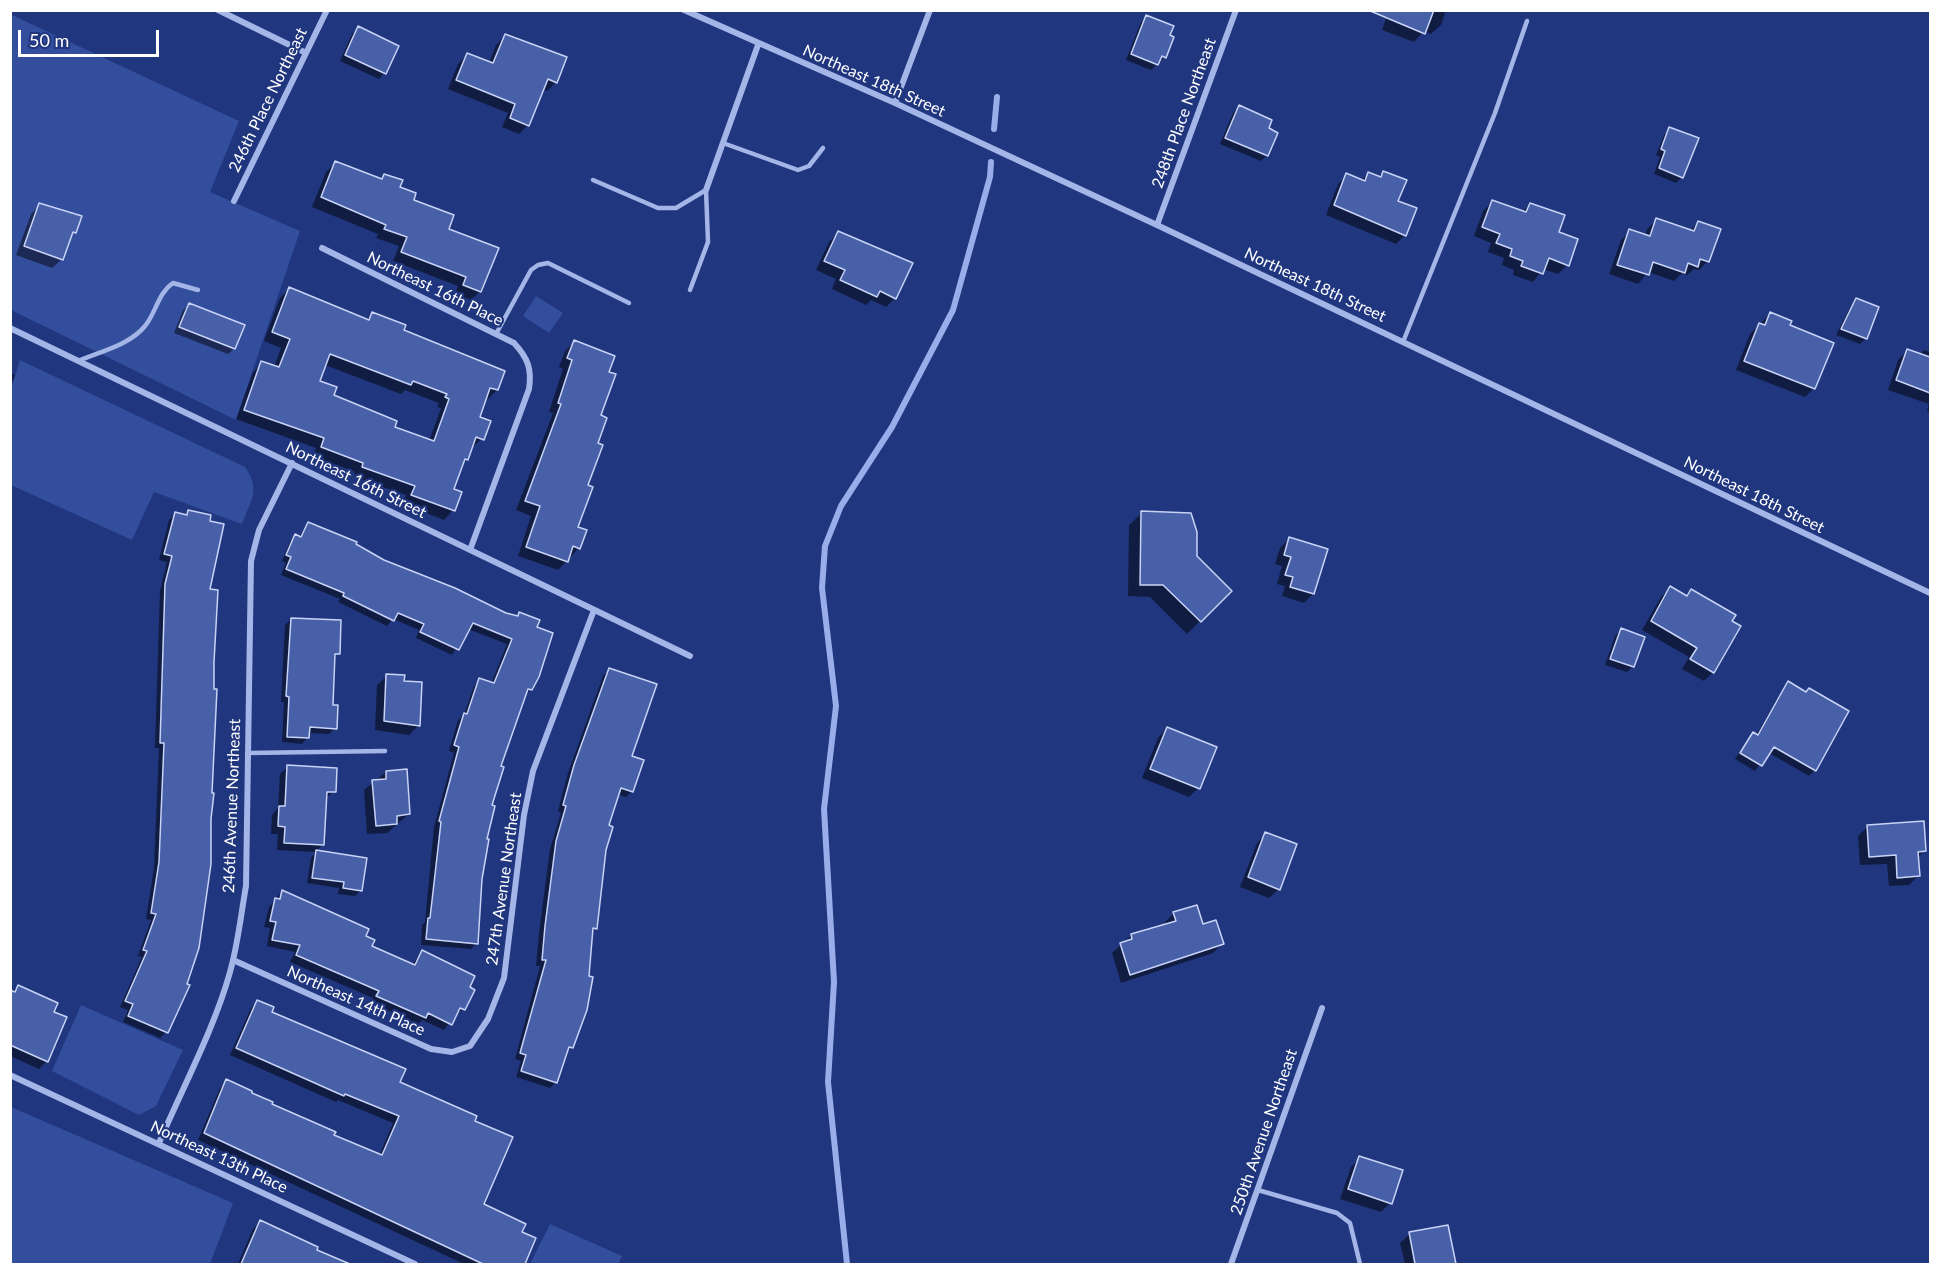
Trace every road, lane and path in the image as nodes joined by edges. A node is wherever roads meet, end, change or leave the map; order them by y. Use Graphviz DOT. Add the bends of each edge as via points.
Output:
graph roads {
  1 [pos="218,10"];
  2 [pos="327,10"];
  3 [pos="684,10"];
  4 [pos="930,10"];
  5 [pos="1236,10"];
  6 [pos="1527,21"];
  7 [pos="758,45"];
  8 [pos="306,52"];
  9 [pos="895,103"];
  10 [pos="723,143"];
  11 [pos="823,148"];
  12 [pos="594,180"];
  13 [pos="706,190"];
  14 [pos="234,201"];
  15 [pos="1157,225"];
  16 [pos="322,249"];
  17 [pos="198,290"];
  18 [pos="690,290"];
  19 [pos="628,303"];
  20 [pos="10,328"];
  21 [pos="496,334"];
  22 [pos="1403,342"];
  23 [pos="78,361"];
  24 [pos="292,463"];
  25 [pos="470,550"];
  26 [pos="1930,593"];
  27 [pos="594,610"];
  28 [pos="690,656"];
  29 [pos="385,751"];
  30 [pos="248,753"];
  31 [pos="232,960"];
  32 [pos="1322,1008"];
  33 [pos="470,1046"];
  34 [pos="10,1075"];
  35 [pos="159,1143"];
  36 [pos="1258,1190"];
  37 [pos="415,1264"];
  38 [pos="1232,1264"];
  39 [pos="1360,1264"];
  1 -- 8 [label="street"];
  2 -- 8 [label="street, 246th Place Northeast"];
  3 -- 7 [label="street, Northeast 18th Street"];
  4 -- 9 [label="street"];
  5 -- 15 [label="street, 248th Place Northeast"];
  6 -- 22 [label="lane" via="1495,113"];
  7 -- 9 [label="street, Northeast 18th Street"];
  7 -- 10 [label="street"];
  8 -- 14 [label="street, 246th Place Northeast"];
  9 -- 15 [label="street, Northeast 18th Street"];
  10 -- 11 [label="lane" via="798,170 809,166"];
  10 -- 13 [label="street"];
  12 -- 13 [label="lane" via="658,208 676,208"];
  13 -- 18 [label="lane" via="708,242"];
  15 -- 22 [label="street, Northeast 18th Street"];
  16 -- 21 [label="street, Northeast 16th Place"];
  17 -- 23 [label="lane" via="173,283 166,287 146,326 137,334"];
  19 -- 21 [label="lane" via="548,263 538,265 531,270"];
  20 -- 23 [label="street, Northeast 16th Street"];
  21 -- 25 [label="street, Northeast 16th Place" via="514,343 531,375"];
  22 -- 26 [label="street, Northeast 18th Street"];
  23 -- 24 [label="street, Northeast 16th Street"];
  24 -- 25 [label="street, Northeast 16th Street"];
  24 -- 30 [label="street, 246th Avenue Northeast" via="259,530 252,554"];
  25 -- 27 [label="street, Northeast 16th Street"];
  27 -- 28 [label="street, Northeast 16th Street"];
  27 -- 33 [label="street, 247th Avenue Northeast" via="533,771 504,978 488,1019"];
  29 -- 30 [label="lane"];
  30 -- 31 [label="street, 246th Avenue Northeast" via="246,886"];
  31 -- 33 [label="street, Northeast 14th Place" via="431,1049 452,1052"];
  31 -- 35 [label="street, 246th Avenue Northeast" via="219,1007"];
  32 -- 36 [label="street, 250th Avenue Northeast"];
  34 -- 35 [label="street, Northeast 13th Place"];
  35 -- 37 [label="street, Northeast 13th Place"];
  36 -- 38 [label="street, 250th Avenue Northeast"];
  36 -- 39 [label="lane" via="1337,1213 1350,1223"];
}
